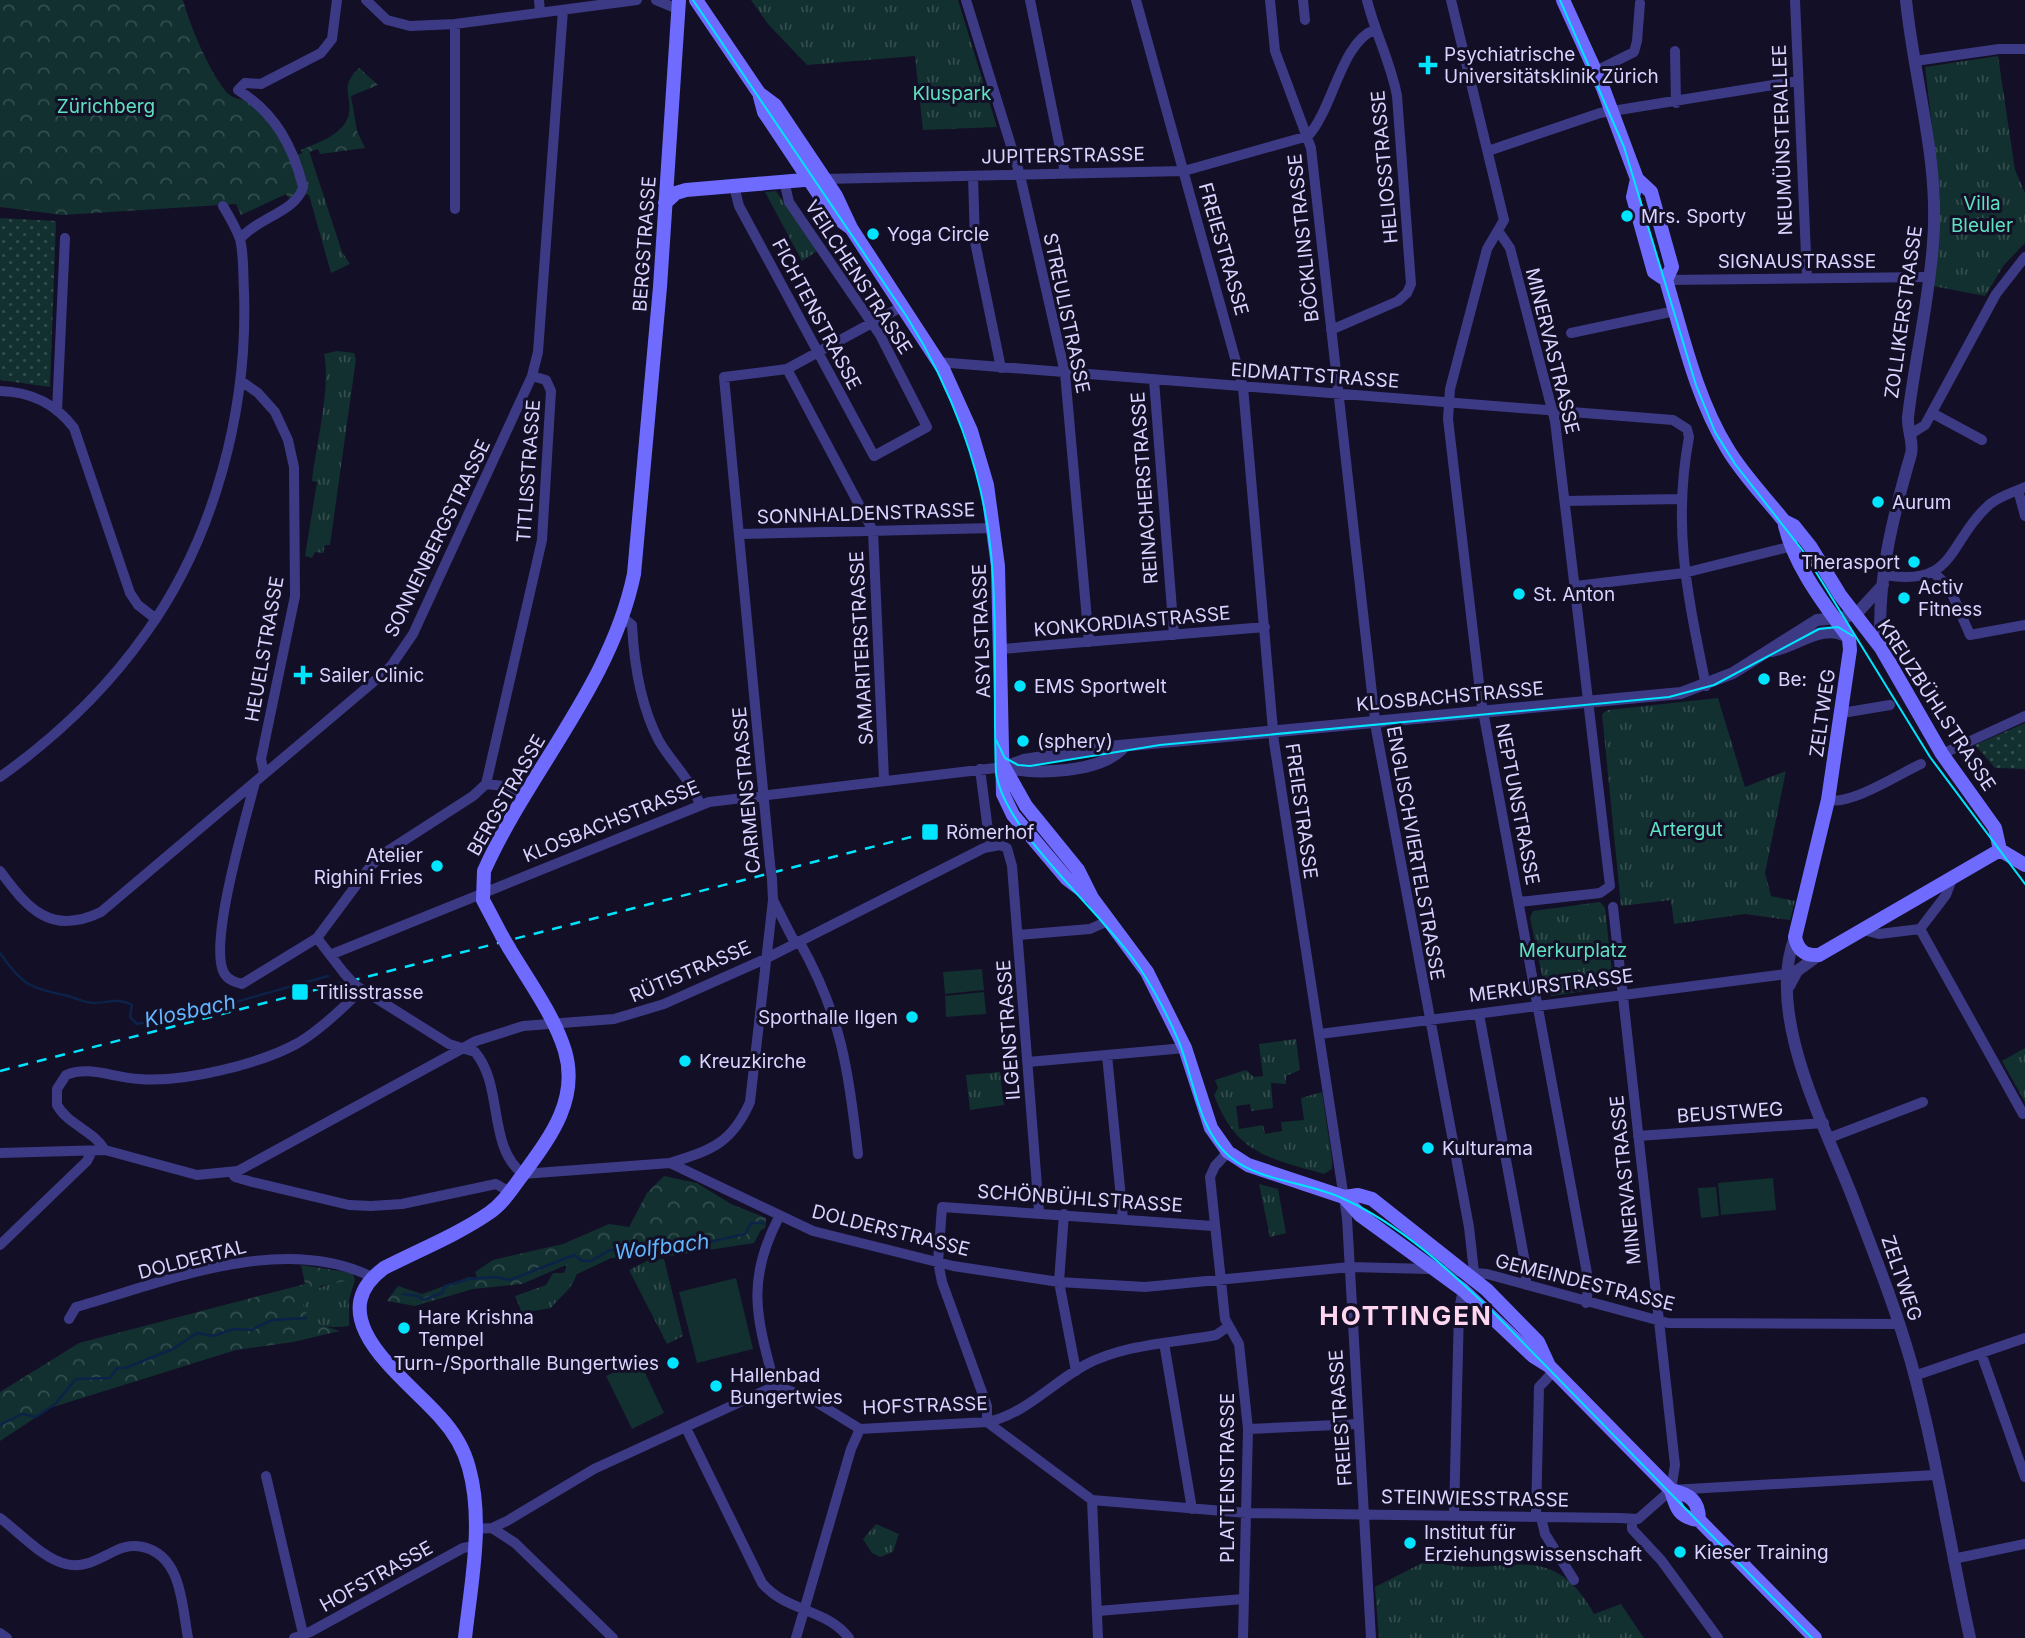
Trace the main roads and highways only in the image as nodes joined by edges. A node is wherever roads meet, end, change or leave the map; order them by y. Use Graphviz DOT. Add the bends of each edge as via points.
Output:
graph roads {
  1 [pos="696,0"];
  2 [pos="1563,0"];
  3 [pos="679,5"];
  4 [pos="759,93"];
  5 [pos="668,171"];
  6 [pos="809,179"];
  7 [pos="824,179"];
  8 [pos="686,190"];
  9 [pos="665,203"];
  10 [pos="851,228"];
  11 [pos="1784,521"];
  12 [pos="1844,616"];
  13 [pos="2000,850"];
  14 [pos="2025,865"];
  15 [pos="1344,1196"];
  16 [pos="1552,1369"];
  17 [pos="465,1638"];
  18 [pos="1815,1638"];
  1 -- 4 [label="main road, ASYLSTRASSE"];
  2 -- 11 [label="main road" via="1637,179 1633,197 1654,272 1666,280 1700,392 1741,468"];
  3 -- 5 [label="main road, BERGSTRASSE"];
  4 -- 6 [label="main road, ASYLSTRASSE" via="764,112"];
  4 -- 7 [label="main road, ASYLSTRASSE" via="775,105"];
  5 -- 8 [label="main road"];
  5 -- 9 [label="main road, BERGSTRASSE"];
  6 -- 7 [label="main road, JUPITERSTRASSE"];
  6 -- 8 [label="main road, JUPITERSTRASSE"];
  6 -- 10 [label="main road, ASYLSTRASSE" via="832,214"];
  7 -- 10 [label="main road, ASYLSTRASSE" via="844,208"];
  8 -- 9 [label="main road, JUPITERSTRASSE"];
  9 -- 17 [label="main road, BERGSTRASSE" via="634,574 622,617 596,677 484,871 482,894 553,1023 568,1068 565,1106 551,1136 510,1192 480,1219 372,1277 360,1307 368,1339 454,1436 470,1470 475,1529"];
  10 -- 15 [label="main road, ASYLSTRASSE" via="950,382 973,436 994,528 1004,767 1026,806 1078,870 1092,898 1147,972 1185,1048 1211,1128 1228,1152 1248,1165"];
  11 -- 12 [label="main road" via="1793,546"];
  11 -- 12 [label="main road, KREUZBÜHLSTRASSE" via="1810,546 1839,595"];
  12 -- 13 [label="main road, KREUZBÜHLSTRASSE" via="1881,648 1942,754 1995,828"];
  12 -- 13 [label="main road, ZELTWEG" via="1849,638 1842,713 1828,800 1796,937 1802,953 1819,955"];
  13 -- 14 [label="main road"];
  15 -- 16 [label="main road" via="1360,1215 1440,1271"];
  15 -- 16 [label="main road" via="1371,1199 1470,1273 1538,1342"];
  16 -- 18 [label="main road" via="1671,1490 1677,1511 1699,1520"];
}
